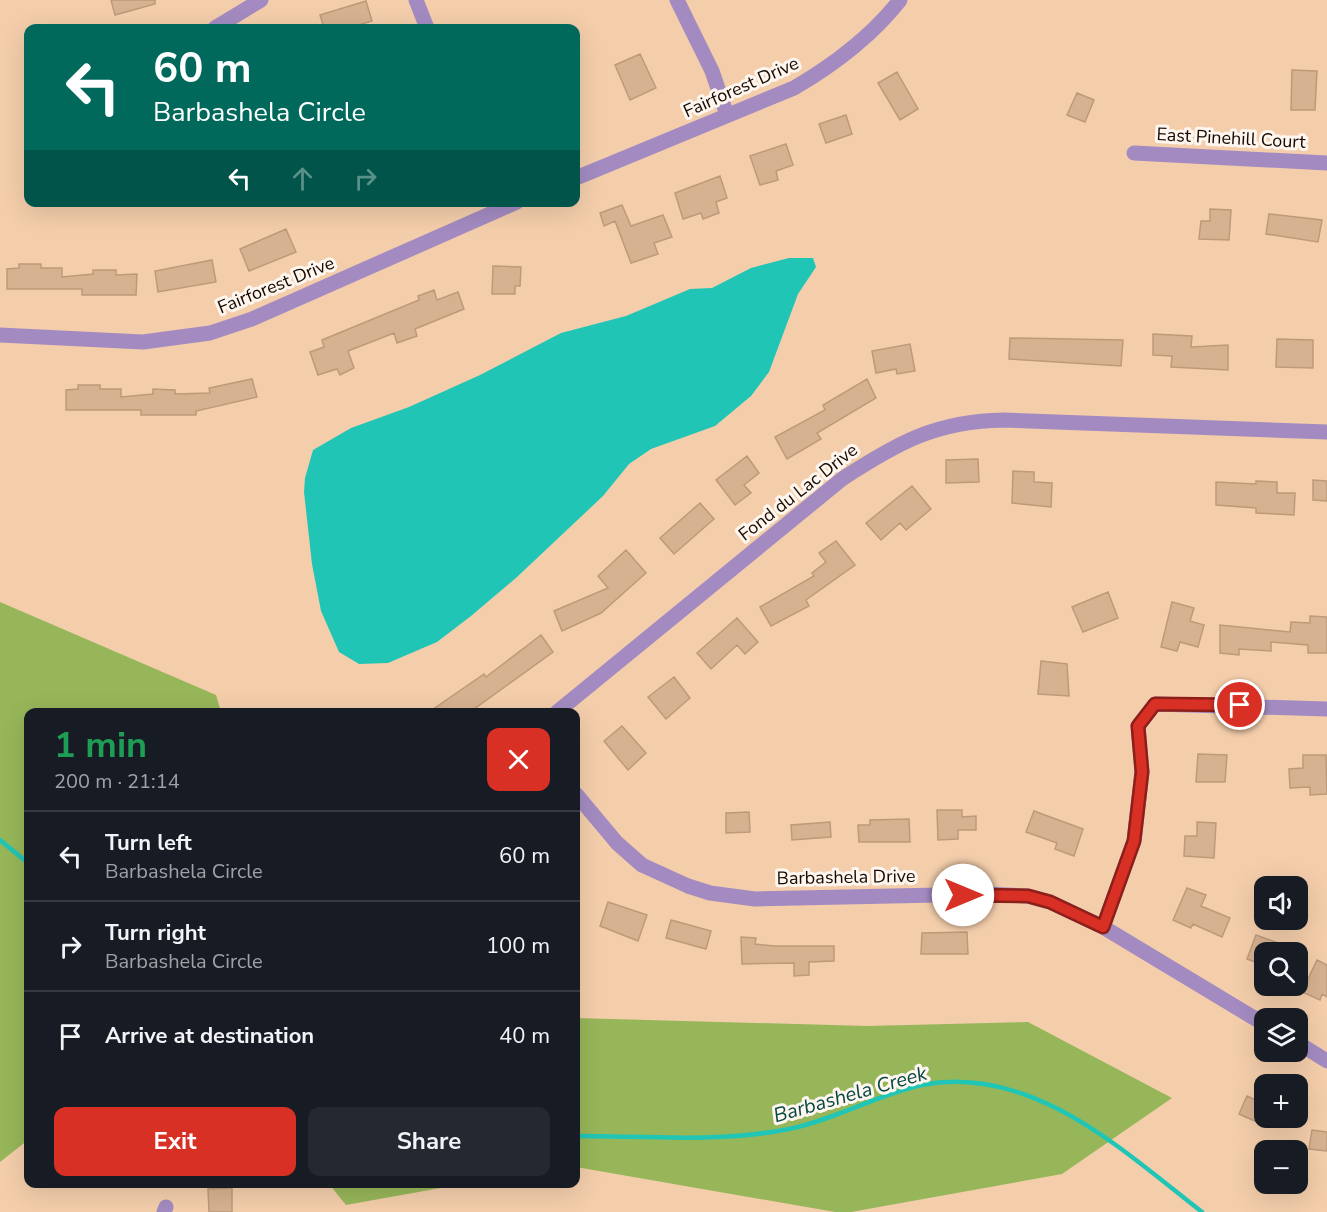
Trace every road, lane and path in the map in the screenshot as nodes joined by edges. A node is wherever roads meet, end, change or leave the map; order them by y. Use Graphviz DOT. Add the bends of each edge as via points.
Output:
graph roads {
  1 [pos="261,0"];
  2 [pos="416,0"];
  3 [pos="677,0"];
  4 [pos="900,0"];
  5 [pos="222,24"];
  6 [pos="426,24"];
  7 [pos="727,116"];
  8 [pos="1134,153"];
  9 [pos="1327,163"];
  10 [pos="580,176"];
  11 [pos="503,207"];
  12 [pos="0,335"];
  13 [pos="1327,432"];
  14 [pos="561,708"];
  15 [pos="1327,709"];
  16 [pos="580,799"];
  17 [pos="1103,927"];
  18 [pos="1254,1018"];
  19 [pos="1308,1049"];
  20 [pos="1327,1061"];
  1 -- 5 [label="street"];
  2 -- 6 [label="street"];
  3 -- 7 [label="street" via="712,71"];
  4 -- 7 [label="street, Fairforest Drive" via="863,40 828,68 794,88"];
  7 -- 10 [label="street, Fairforest Drive"];
  8 -- 9 [label="street, East Pinehill Court"];
  11 -- 12 [label="street, Fairforest Drive" via="252,319 210,333 143,342"];
  13 -- 14 [label="street, Fond du Lac Drive" via="1004,420 959,423 916,435 891,446 842,479"];
  15 -- 17 [label="street" via="1155,704 1138,726 1142,772 1134,841"];
  16 -- 17 [label="street, Barbashela Drive" via="617,843 642,865 667,879 710,893 755,899 1028,896"];
  17 -- 18 [label="street, Barbashela Drive"];
  19 -- 20 [label="street"];
}
